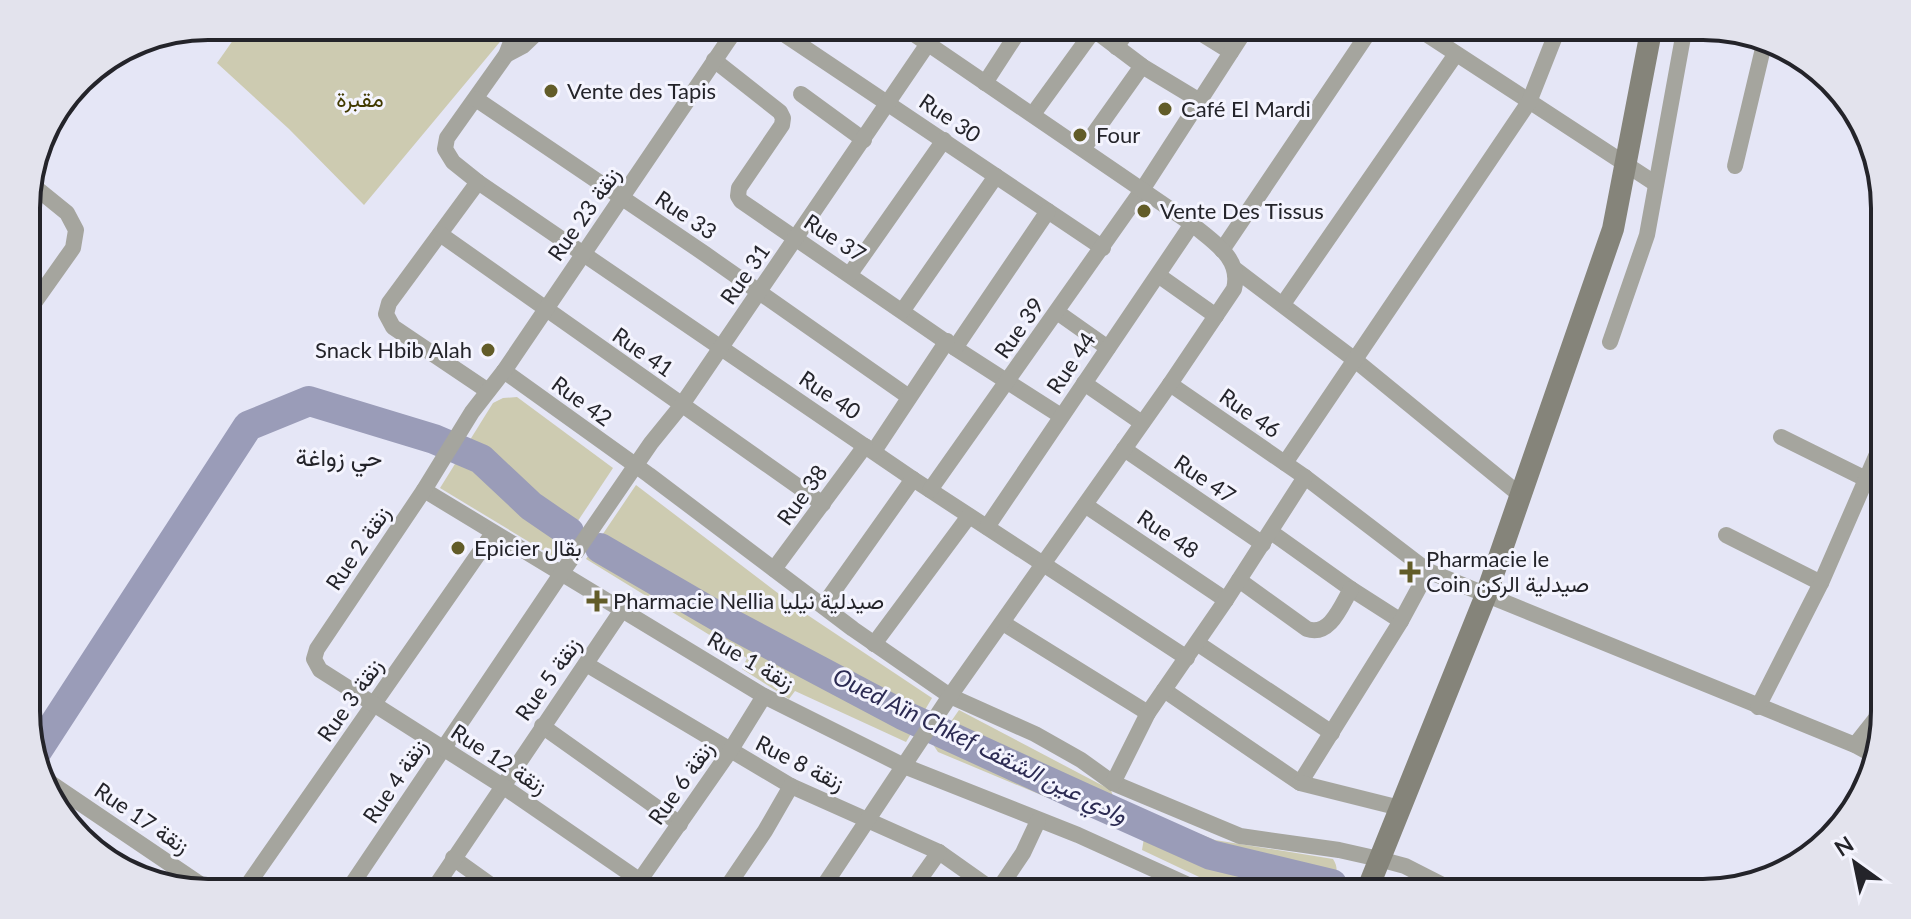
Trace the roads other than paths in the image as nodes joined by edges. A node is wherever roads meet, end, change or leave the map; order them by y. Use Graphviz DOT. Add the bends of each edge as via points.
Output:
graph roads {
  1 [pos="512,40"];
  2 [pos="529,40"];
  3 [pos="728,40"];
  4 [pos="793,40"];
  5 [pos="923,40"];
  6 [pos="930,40"];
  7 [pos="1013,40"];
  8 [pos="1084,40"];
  9 [pos="1107,40"];
  10 [pos="1121,40"];
  11 [pos="1214,40"];
  12 [pos="1239,40"];
  13 [pos="1364,40"];
  14 [pos="1435,40"];
  15 [pos="1553,40"];
  16 [pos="1649,40"];
  17 [pos="1682,40"];
  18 [pos="928,43"];
  19 [pos="1116,47"];
  20 [pos="1762,51"];
  21 [pos="1231,52"];
  22 [pos="1456,54"];
  23 [pos="506,55"];
  24 [pos="714,60"];
  25 [pos="1142,66"];
  26 [pos="985,83"];
  27 [pos="801,94"];
  28 [pos="476,99"];
  29 [pos="1200,101"];
  30 [pos="1529,102"];
  31 [pos="888,103"];
  32 [pos="1033,114"];
  33 [pos="864,140"];
  34 [pos="944,140"];
  35 [pos="1083,149"];
  36 [pos="1625,165"];
  37 [pos="1735,166"];
  38 [pos="996,176"];
  39 [pos="478,182"];
  40 [pos="1656,184"];
  41 [pos="1142,190"];
  42 [pos="41,192"];
  43 [pos="622,199"];
  44 [pos="1048,211"];
  45 [pos="1192,224"];
  46 [pos="440,234"];
  47 [pos="796,240"];
  48 [pos="1103,248"];
  49 [pos="1222,250"];
  50 [pos="583,253"];
  51 [pos="1236,270"];
  52 [pos="850,274"];
  53 [pos="1158,275"];
  54 [pos="758,292"];
  55 [pos="40,295"];
  56 [pos="1283,304"];
  57 [pos="545,309"];
  58 [pos="903,310"];
  59 [pos="1057,312"];
  60 [pos="1216,316"];
  61 [pos="1610,342"];
  62 [pos="951,345"];
  63 [pos="721,347"];
  64 [pos="1108,348"];
  65 [pos="1355,360"];
  66 [pos="504,371"];
  67 [pos="1008,382"];
  68 [pos="1084,383"];
  69 [pos="1170,384"];
  70 [pos="488,391"];
  71 [pos="909,397"];
  72 [pos="681,406"];
  73 [pos="1061,416"];
  74 [pos="1142,423"];
  75 [pos="1781,437"];
  76 [pos="870,448"];
  77 [pos="1124,449"];
  78 [pos="443,458"];
  79 [pos="1285,463"];
  80 [pos="635,466"];
  81 [pos="1871,469"];
  82 [pos="1305,477"];
  83 [pos="1867,478"];
  84 [pos="913,479"];
  85 [pos="1871,480"];
  86 [pos="424,490"];
  87 [pos="930,490"];
  88 [pos="1520,495"];
  89 [pos="823,504"];
  90 [pos="1085,505"];
  91 [pos="969,516"];
  92 [pos="987,527"];
  93 [pos="493,533"];
  94 [pos="1726,535"];
  95 [pos="1267,538"];
  96 [pos="1043,564"];
  97 [pos="774,569"];
  98 [pos="1428,571"];
  99 [pos="561,574"];
  100 [pos="1239,580"];
  101 [pos="1821,583"];
  102 [pos="1351,589"];
  103 [pos="1486,595"];
  104 [pos="1226,600"];
  105 [pos="823,606"];
  106 [pos="622,610"];
  107 [pos="1401,621"];
  108 [pos="1003,623"];
  109 [pos="1197,643"];
  110 [pos="874,644"];
  111 [pos="1187,658"];
  112 [pos="316,663"];
  113 [pos="586,664"];
  114 [pos="1164,690"];
  115 [pos="764,696"];
  116 [pos="950,696"];
  117 [pos="374,704"];
  118 [pos="1758,707"];
  119 [pos="1148,713"];
  120 [pos="1871,725"];
  121 [pos="542,726"];
  122 [pos="1332,733"];
  123 [pos="1855,745"];
  124 [pos="443,748"];
  125 [pos="730,751"];
  126 [pos="1866,751"];
  127 [pos="904,766"];
  128 [pos="1113,783"];
  129 [pos="1300,783"];
  130 [pos="501,785"];
  131 [pos="791,786"];
  132 [pos="59,789"];
  133 [pos="1400,808"];
  134 [pos="868,821"];
  135 [pos="1038,821"];
  136 [pos="680,824"];
  137 [pos="939,852"];
  138 [pos="453,858"];
  139 [pos="1379,859"];
  140 [pos="191,878"];
  141 [pos="252,879"];
  142 [pos="355,879"];
  143 [pos="440,879"];
  144 [pos="482,879"];
  145 [pos="624,879"];
  146 [pos="641,879"];
  147 [pos="732,879"];
  148 [pos="829,879"];
  149 [pos="920,879"];
  150 [pos="977,879"];
  151 [pos="1005,879"];
  152 [pos="1175,879"];
  153 [pos="1369,879"];
  154 [pos="1431,879"];
  1 -- 23 [label="street"];
  2 -- 23 [label="street"];
  3 -- 24 [label="street, Rue 23 زنقة"];
  4 -- 31 [label="street, Rue 30"];
  5 -- 18 [label="street"];
  6 -- 18 [label="street, Rue 31"];
  7 -- 26 [label="street"];
  8 -- 32 [label="street"];
  9 -- 19 [label="street"];
  10 -- 19 [label="street"];
  11 -- 21 [label="street"];
  12 -- 21 [label="street, Rue 39"];
  13 -- 49 [label="street"];
  14 -- 22 [label="street"];
  15 -- 30 [label="street"];
  16 -- 36 [label="street"];
  17 -- 40 [label="street"];
  18 -- 26 [label="street"];
  18 -- 31 [label="street, Rue 31"];
  19 -- 25 [label="street"];
  20 -- 37 [label="street"];
  21 -- 29 [label="street, Rue 39"];
  22 -- 30 [label="street"];
  22 -- 56 [label="street"];
  23 -- 28 [label="street"];
  24 -- 43 [label="street, Rue 23 زنقة"];
  24 -- 47 [label="street, Rue 37" via="782,115 782,125 738,196"];
  25 -- 29 [label="street"];
  25 -- 35 [label="street"];
  26 -- 32 [label="street"];
  27 -- 33 [label="street"];
  28 -- 39 [label="street, Rue 40" via="447,138 445,149"];
  28 -- 43 [label="street, Rue 33"];
  29 -- 41 [label="street, Rue 39"];
  30 -- 36 [label="street"];
  30 -- 65 [label="street"];
  31 -- 33 [label="street, Rue 31"];
  31 -- 34 [label="street, Rue 30"];
  32 -- 35 [label="street"];
  33 -- 47 [label="street, Rue 31"];
  34 -- 38 [label="street, Rue 30"];
  34 -- 52 [label="street"];
  35 -- 41 [label="street"];
  36 -- 40 [label="street"];
  36 -- 88 [label="street" via="1613,229"];
  38 -- 44 [label="street, Rue 30"];
  38 -- 58 [label="street"];
  39 -- 46 [label="street"];
  39 -- 50 [label="street, Rue 40"];
  40 -- 61 [label="street" via="1647,235"];
  41 -- 45 [label="street"];
  41 -- 48 [label="street, Rue 39"];
  42 -- 55 [label="street" via="67,213 76,230 73,248"];
  43 -- 50 [label="street, Rue 23 زنقة"];
  43 -- 54 [label="street, Rue 33"];
  44 -- 48 [label="street, Rue 30"];
  44 -- 62 [label="street, Rue 38"];
  45 -- 49 [label="street"];
  45 -- 53 [label="street, Rue 44"];
  46 -- 57 [label="street, Rue 41"];
  46 -- 70 [label="street" via="389,303 387,318"];
  47 -- 52 [label="street, Rue 37"];
  47 -- 54 [label="street, Rue 31"];
  48 -- 59 [label="street, Rue 39"];
  49 -- 51 [label="street"];
  50 -- 57 [label="street, Rue 23 زنقة"];
  50 -- 63 [label="street, Rue 40"];
  51 -- 56 [label="street"];
  51 -- 60 [label="street" via="1234,289"];
  52 -- 58 [label="street, Rue 37"];
  53 -- 60 [label="street"];
  53 -- 64 [label="street, Rue 44"];
  54 -- 63 [label="street, Rue 31"];
  54 -- 71 [label="street, Rue 33"];
  56 -- 65 [label="street"];
  57 -- 66 [label="street, Rue 23 زنقة"];
  57 -- 72 [label="street, Rue 41"];
  58 -- 62 [label="street, Rue 37"];
  59 -- 64 [label="street"];
  59 -- 67 [label="street, Rue 39"];
  60 -- 69 [label="street"];
  62 -- 67 [label="street, Rue 37"];
  62 -- 71 [label="street, Rue 38"];
  63 -- 72 [label="street, Rue 31"];
  63 -- 76 [label="street, Rue 40"];
  64 -- 68 [label="street, Rue 44"];
  65 -- 79 [label="street"];
  65 -- 88 [label="street"];
  66 -- 70 [label="street, Rue 23 زنقة"];
  66 -- 80 [label="street, Rue 42"];
  67 -- 73 [label="street, Rue 37"];
  67 -- 87 [label="street, Rue 39"];
  68 -- 73 [label="street, Rue 44"];
  68 -- 74 [label="street"];
  69 -- 74 [label="street"];
  69 -- 79 [label="street, Rue 46"];
  70 -- 78 [label="street, Rue 23 زنقة"];
  71 -- 76 [label="street, Rue 38"];
  72 -- 80 [label="street, Rue 31"];
  72 -- 89 [label="street, Rue 41"];
  73 -- 92 [label="street, Rue 44"];
  74 -- 77 [label="street"];
  75 -- 83 [label="street"];
  76 -- 84 [label="street, Rue 40"];
  76 -- 89 [label="street, Rue 38"];
  77 -- 90 [label="street"];
  77 -- 95 [label="street, Rue 47"];
  78 -- 86 [label="street, Rue 2 زنقة"];
  79 -- 82 [label="street, Rue 46"];
  80 -- 97 [label="street, Rue 42"];
  80 -- 99 [label="street, Rue 4 زنقة"];
  81 -- 83 [label="street"];
  82 -- 95 [label="street"];
  82 -- 98 [label="street, Rue 46"];
  83 -- 85 [label="street"];
  83 -- 101 [label="street"];
  84 -- 87 [label="street, Rue 40"];
  84 -- 105 [label="street"];
  86 -- 93 [label="street, Rue 1 زنقة"];
  86 -- 112 [label="street, Rue 2 زنقة" via="317,649"];
  87 -- 91 [label="street, Rue 40"];
  88 -- 103 [label="street"];
  89 -- 97 [label="street, Rue 38"];
  90 -- 96 [label="street"];
  90 -- 104 [label="street, Rue 48"];
  91 -- 92 [label="street, Rue 40"];
  91 -- 110 [label="street"];
  92 -- 96 [label="street, Rue 40"];
  93 -- 99 [label="street, Rue 1 زنقة"];
  93 -- 117 [label="street, Rue 3 زنقة"];
  94 -- 101 [label="street"];
  95 -- 100 [label="street"];
  95 -- 102 [label="street, Rue 47"];
  96 -- 108 [label="street"];
  96 -- 111 [label="street, Rue 40"];
  97 -- 105 [label="street, Rue 42"];
  98 -- 103 [label="street, Rue 46"];
  98 -- 107 [label="street"];
  99 -- 106 [label="street, Rue 1 زنقة"];
  99 -- 124 [label="street, Rue 4 زنقة"];
  100 -- 102 [label="street" via="1316,632 1331,622"];
  100 -- 104 [label="street"];
  101 -- 118 [label="street"];
  102 -- 107 [label="street, Rue 47"];
  103 -- 118 [label="street, Rue 46"];
  103 -- 133 [label="street"];
  104 -- 109 [label="street"];
  105 -- 110 [label="street, Rue 42"];
  106 -- 113 [label="street, Rue 5 زنقة"];
  106 -- 115 [label="street, Rue 1 زنقة"];
  107 -- 122 [label="street"];
  108 -- 116 [label="street"];
  108 -- 119 [label="street"];
  109 -- 111 [label="street"];
  109 -- 122 [label="street"];
  110 -- 116 [label="street, Rue 42"];
  111 -- 114 [label="street"];
  112 -- 117 [label="street, Rue 12 زنقة"];
  113 -- 121 [label="street, Rue 5 زنقة"];
  113 -- 125 [label="street, Rue 8 زنقة"];
  114 -- 119 [label="street"];
  114 -- 129 [label="street"];
  115 -- 125 [label="street, Rue 6 زنقة"];
  115 -- 127 [label="street, Rue 1 زنقة"];
  116 -- 127 [label="street"];
  116 -- 128 [label="street, Rue 42" via="1035,734"];
  117 -- 124 [label="street, Rue 12 زنقة"];
  117 -- 141 [label="street, Rue 3 زنقة"];
  118 -- 123 [label="street, Rue 46"];
  119 -- 128 [label="street"];
  120 -- 123 [label="street"];
  121 -- 130 [label="street, Rue 5 زنقة"];
  121 -- 136 [label="street"];
  122 -- 129 [label="street"];
  123 -- 126 [label="street, Rue 46"];
  124 -- 130 [label="street, Rue 12 زنقة"];
  124 -- 142 [label="street, Rue 4 زنقة"];
  125 -- 131 [label="street, Rue 8 زنقة"];
  125 -- 136 [label="street, Rue 6 زنقة"];
  127 -- 134 [label="street"];
  127 -- 135 [label="street, Rue 1 زنقة"];
  128 -- 139 [label="street, Rue 42" via="1240,836"];
  129 -- 133 [label="street"];
  130 -- 138 [label="street, Rue 5 زنقة"];
  130 -- 145 [label="street, Rue 12 زنقة"];
  131 -- 134 [label="street, Rue 8 زنقة"];
  131 -- 147 [label="street"];
  132 -- 140 [label="street, Rue 17 زنقة"];
  133 -- 139 [label="street"];
  134 -- 137 [label="street, Rue 8 زنقة"];
  134 -- 148 [label="street"];
  135 -- 151 [label="street"];
  135 -- 152 [label="street, Rue 1 زنقة"];
  136 -- 146 [label="street, Rue 6 زنقة"];
  137 -- 149 [label="street"];
  137 -- 150 [label="street, Rue 8 زنقة"];
  138 -- 143 [label="street, Rue 5 زنقة"];
  138 -- 144 [label="street"];
  139 -- 153 [label="street"];
  139 -- 154 [label="street, Rue 42"];
}
